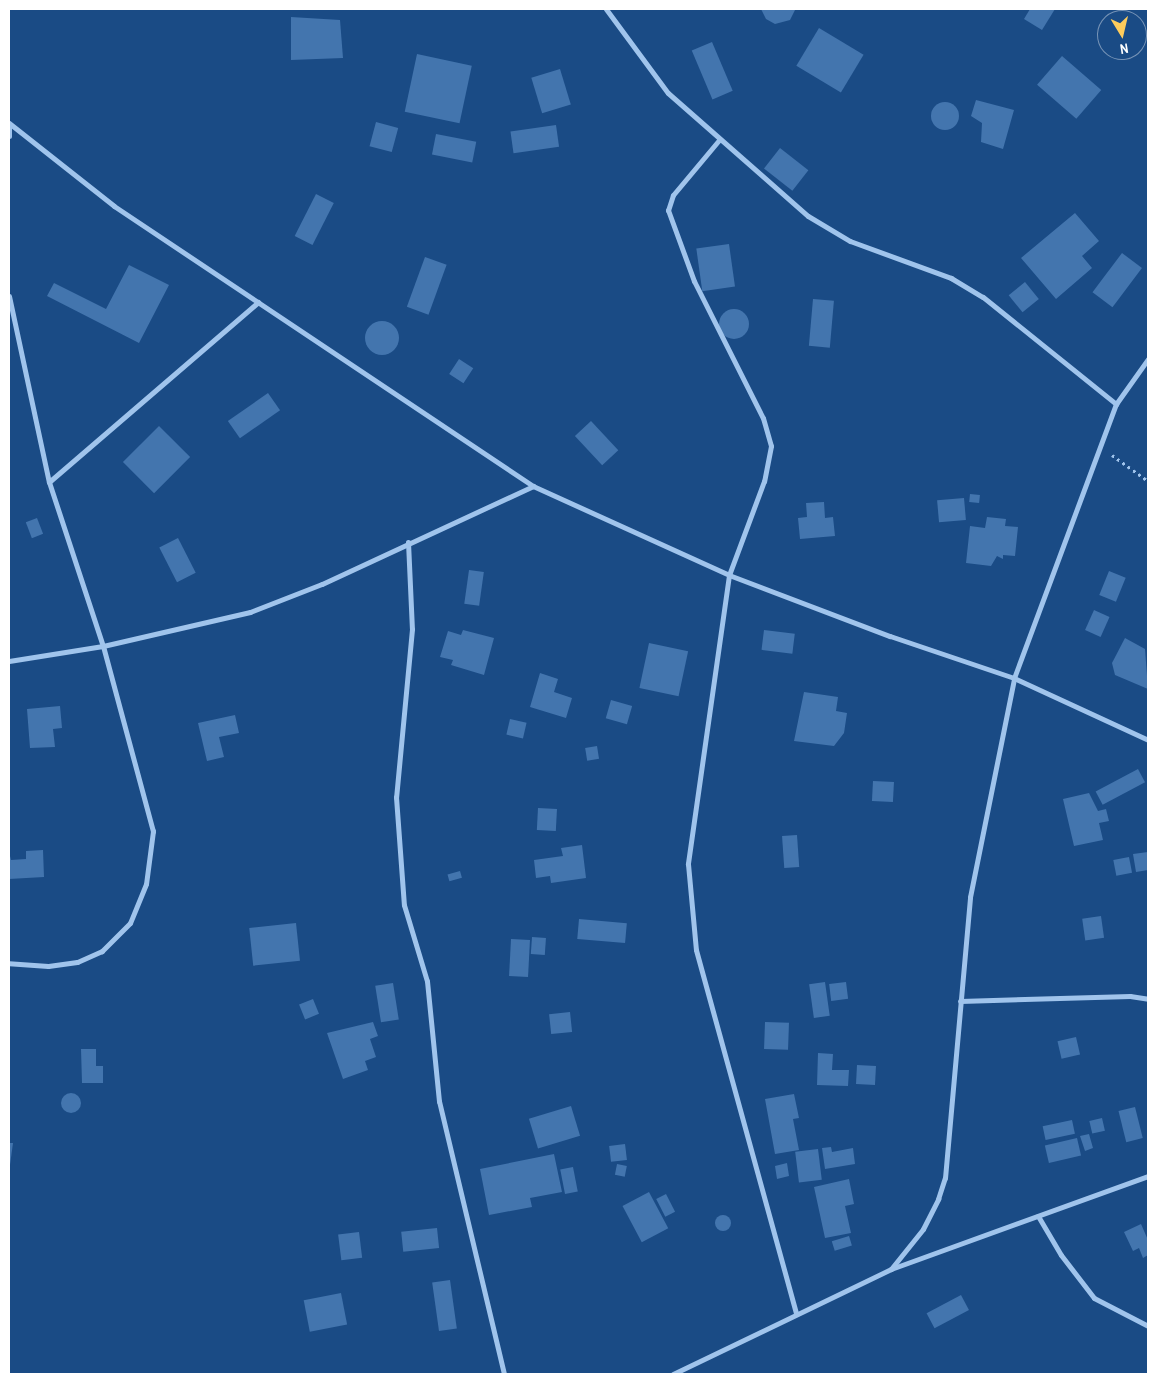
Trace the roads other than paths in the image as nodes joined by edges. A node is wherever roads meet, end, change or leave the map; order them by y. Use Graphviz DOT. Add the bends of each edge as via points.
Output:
graph roads {
  1 [pos="606,9"];
  2 [pos="9,124"];
  3 [pos="9,136"];
  4 [pos="719,140"];
  5 [pos="9,296"];
  6 [pos="258,302"];
  7 [pos="1148,359"];
  8 [pos="1116,404"];
  9 [pos="49,482"];
  10 [pos="533,486"];
  11 [pos="408,542"];
  12 [pos="729,575"];
  13 [pos="103,646"];
  14 [pos="9,661"];
  15 [pos="1014,678"];
  16 [pos="1148,740"];
  17 [pos="9,963"];
  18 [pos="1148,999"];
  19 [pos="960,1001"];
  20 [pos="1148,1176"];
  21 [pos="1038,1216"];
  22 [pos="891,1270"];
  23 [pos="796,1313"];
  24 [pos="1148,1326"];
  25 [pos="504,1374"];
  26 [pos="674,1374"];
  1 -- 4 [label="street" via="668,93"];
  2 -- 3 [label="street"];
  2 -- 6 [label="street" via="114,206"];
  4 -- 8 [label="street" via="808,216 850,241 951,278 983,297"];
  4 -- 12 [label="street" via="673,195 668,210 694,281 770,434 770,463"];
  5 -- 9 [label="street"];
  6 -- 9 [label="street"];
  6 -- 10 [label="street"];
  7 -- 8 [label="street"];
  8 -- 15 [label="street"];
  9 -- 13 [label="street"];
  10 -- 11 [label="street"];
  10 -- 12 [label="street"];
  11 -- 13 [label="street" via="322,584 250,612"];
  11 -- 25 [label="street" via="412,629 396,797 404,905 427,981 439,1102"];
  12 -- 15 [label="street" via="890,636"];
  12 -- 23 [label="street" via="688,864 691,907 696,950"];
  13 -- 14 [label="street"];
  13 -- 17 [label="street" via="153,831 146,884 130,923 102,951 77,962 48,966"];
  15 -- 16 [label="street"];
  15 -- 19 [label="street" via="970,897"];
  18 -- 19 [label="street" via="1130,996"];
  19 -- 22 [label="street" via="945,1178 923,1229"];
  20 -- 21 [label="street"];
  21 -- 22 [label="street"];
  21 -- 24 [label="street" via="1094,1298"];
  22 -- 23 [label="street"];
  23 -- 26 [label="street" via="714,1357"];
}
